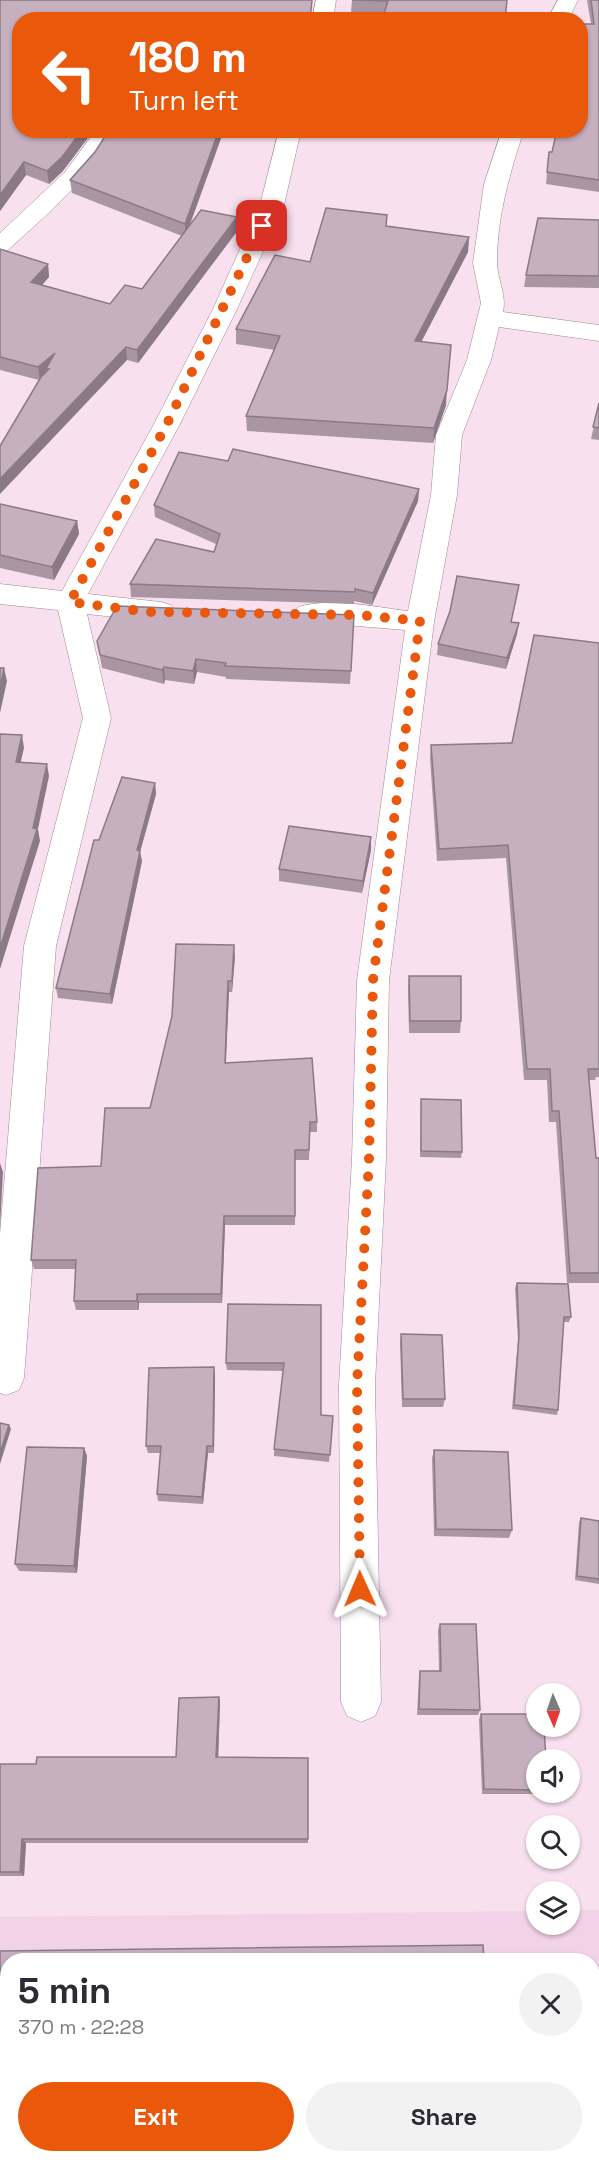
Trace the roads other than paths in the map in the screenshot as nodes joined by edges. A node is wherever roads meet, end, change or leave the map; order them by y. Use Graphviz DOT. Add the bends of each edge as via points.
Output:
graph roads {
  1 [pos="103,138"];
  2 [pos="288,138"];
  3 [pos="511,138"];
  4 [pos="0,245"];
  5 [pos="489,318"];
  6 [pos="599,333"];
  7 [pos="0,594"];
  8 [pos="70,602"];
  9 [pos="183,612"];
  10 [pos="288,614"];
  11 [pos="420,621"];
  12 [pos="6,1378"];
  13 [pos="361,1702"];
  1 -- 4 [label="street" via="58,191"];
  2 -- 8 [label="street" via="272,205 225,309"];
  3 -- 5 [label="street" via="493,195 484,263 493,303"];
  5 -- 6 [label="street"];
  5 -- 11 [label="street" via="479,360 449,435 444,495"];
  7 -- 8 [label="street"];
  8 -- 9 [label="street" via="148,612"];
  8 -- 12 [label="street" via="97,718 40,946"];
  10 -- 11 [label="street"];
  11 -- 13 [label="street" via="373,980 369,1159 357,1385"];
}
